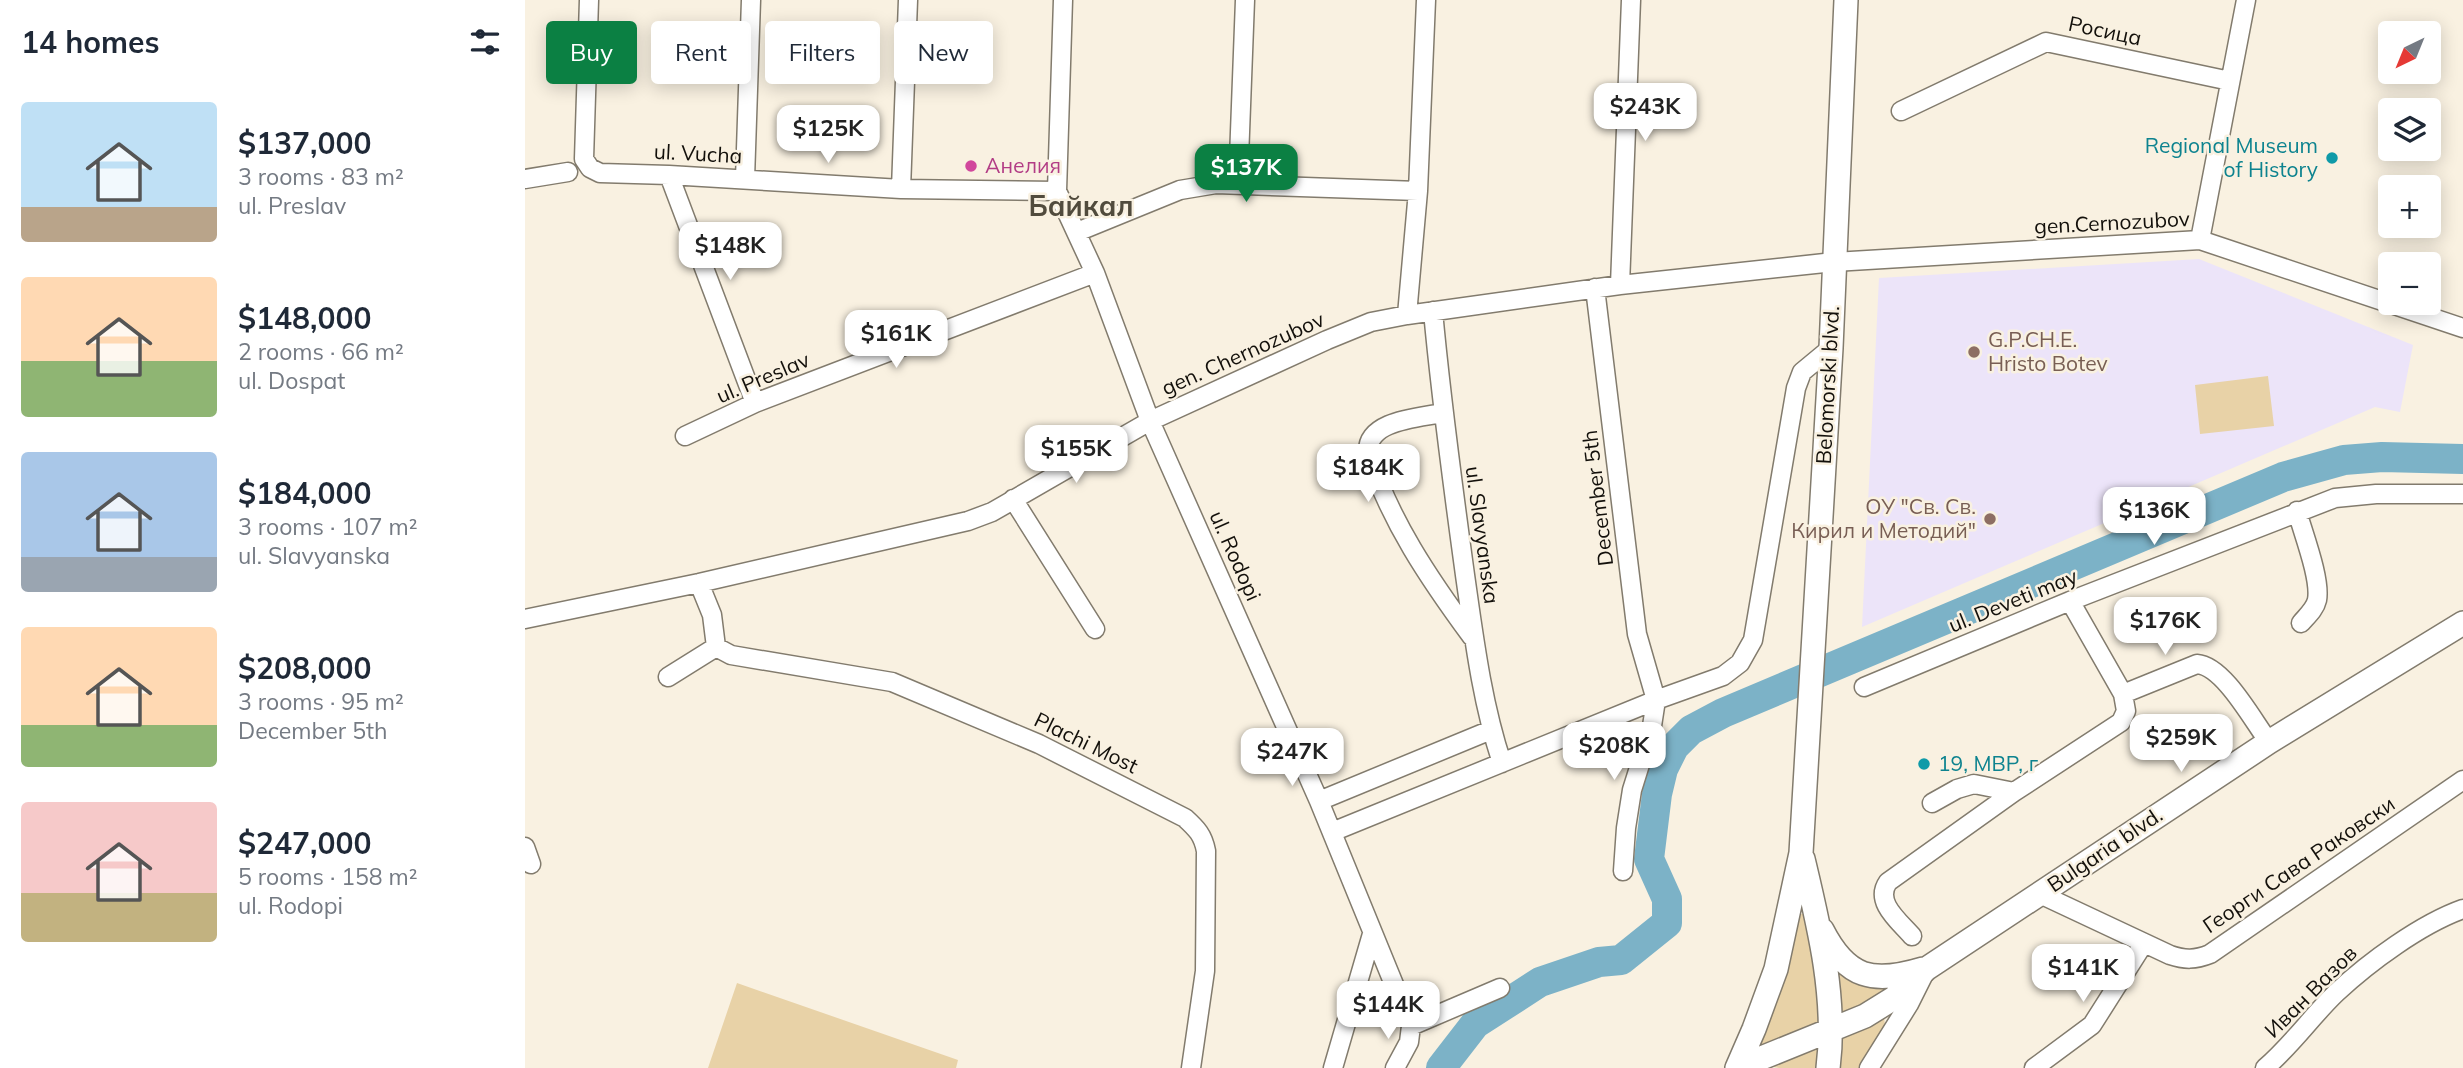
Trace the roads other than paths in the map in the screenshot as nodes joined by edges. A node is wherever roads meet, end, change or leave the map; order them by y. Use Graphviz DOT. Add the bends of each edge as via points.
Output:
graph roads {
  1 [pos="589,0"];
  2 [pos="751,0"];
  3 [pos="908,0"];
  4 [pos="1063,0"];
  5 [pos="1245,0"];
  6 [pos="1426,0"];
  7 [pos="1631,0"];
  8 [pos="1846,0"];
  9 [pos="2246,0"];
  10 [pos="2230,81"];
  11 [pos="1901,111"];
  12 [pos="569,172"];
  13 [pos="669,175"];
  14 [pos="525,179"];
  15 [pos="745,179"];
  16 [pos="1238,185"];
  17 [pos="901,189"];
  18 [pos="1057,191"];
  19 [pos="1417,191"];
  20 [pos="1077,232"];
  21 [pos="2200,240"];
  22 [pos="1834,262"];
  23 [pos="1095,273"];
  24 [pos="1620,285"];
  25 [pos="1595,288"];
  26 [pos="1433,311"];
  27 [pos="1407,314"];
  28 [pos="2463,328"];
  29 [pos="1831,348"];
  30 [pos="755,404"];
  31 [pos="1442,413"];
  32 [pos="1150,421"];
  33 [pos="685,436"];
  34 [pos="2463,494"];
  35 [pos="1013,499"];
  36 [pos="2297,511"];
  37 [pos="699,583"];
  38 [pos="2070,601"];
  39 [pos="525,619"];
  40 [pos="2301,623"];
  41 [pos="2463,623"];
  42 [pos="1095,629"];
  43 [pos="1475,640"];
  44 [pos="716,648"];
  45 [pos="668,677"];
  46 [pos="1864,687"];
  47 [pos="2123,694"];
  48 [pos="1656,700"];
  49 [pos="1491,730"];
  50 [pos="2269,742"];
  51 [pos="1502,763"];
  52 [pos="2463,780"];
  53 [pos="2014,792"];
  54 [pos="1319,802"];
  55 [pos="1932,803"];
  56 [pos="1332,832"];
  57 [pos="525,847"];
  58 [pos="1801,853"];
  59 [pos="531,864"];
  60 [pos="1623,871"];
  61 [pos="2040,894"];
  62 [pos="2463,909"];
  63 [pos="1817,921"];
  64 [pos="1372,934"];
  65 [pos="1912,936"];
  66 [pos="2144,943"];
  67 [pos="1926,969"];
  68 [pos="1500,988"];
  69 [pos="1411,1026"];
  70 [pos="1831,1031"];
  71 [pos="1337,1067"];
  72 [pos="1191,1068"];
  73 [pos="1395,1068"];
  74 [pos="1737,1068"];
  75 [pos="1828,1068"];
  76 [pos="1869,1068"];
  77 [pos="2034,1068"];
  78 [pos="2265,1068"];
  1 -- 13 [label="street, ul. Vucha" via="584,159 600,173"];
  2 -- 15 [label="street"];
  3 -- 17 [label="street"];
  4 -- 18 [label="street, ul. Rodopi"];
  5 -- 16 [label="street"];
  6 -- 19 [label="street"];
  7 -- 24 [label="street"];
  8 -- 22 [label="main road, Belomorski blvd."];
  9 -- 10 [label="street"];
  10 -- 11 [label="street, Росица" via="2046,42"];
  10 -- 21 [label="street"];
  12 -- 14 [label="street"];
  13 -- 15 [label="street, ul. Vucha"];
  13 -- 30 [label="street"];
  15 -- 17 [label="street, ul. Vucha"];
  16 -- 19 [label="street"];
  16 -- 20 [label="street" via="1180,190"];
  17 -- 18 [label="street, ul. Vucha"];
  18 -- 20 [label="street, ul. Rodopi"];
  19 -- 27 [label="street"];
  20 -- 23 [label="street, ul. Rodopi"];
  21 -- 22 [label="street, gen.Cernozubov"];
  21 -- 28 [label="street, gen.Cernozubov"];
  22 -- 24 [label="street, gen. Chernozubov"];
  22 -- 29 [label="main road, Belomorski blvd."];
  23 -- 30 [label="street, ul. Preslav"];
  23 -- 32 [label="street, ul. Rodopi"];
  24 -- 25 [label="street, gen. Chernozubov"];
  25 -- 26 [label="street, gen. Chernozubov"];
  25 -- 48 [label="street, December 5th" via="1637,634"];
  26 -- 27 [label="street, gen. Chernozubov"];
  26 -- 31 [label="street, ul. Slavyanska"];
  27 -- 32 [label="street, gen. Chernozubov" via="1371,322 1327,340"];
  29 -- 48 [label="street" via="1802,372 1796,388 1746,653 1723,676"];
  29 -- 58 [label="main road, Belomorski blvd."];
  30 -- 33 [label="street, ul. Preslav"];
  31 -- 43 [label="street, ul. Slavyanska"];
  31 -- 43 [label="street" via="1378,430 1368,452 1404,534"];
  32 -- 35 [label="street, gen. Chernozubov"];
  32 -- 54 [label="street, ul. Rodopi"];
  34 -- 36 [label="street, ul. Deveti may" via="2335,498"];
  35 -- 37 [label="street, gen. Chernozubov" via="968,521"];
  35 -- 42 [label="street"];
  36 -- 38 [label="street, ul. Deveti may"];
  36 -- 40 [label="street" via="2317,584 2317,601"];
  37 -- 39 [label="street, gen. Chernozubov"];
  37 -- 44 [label="street" via="712,615"];
  38 -- 46 [label="street, ul. Deveti may"];
  38 -- 47 [label="street"];
  41 -- 50 [label="main road, Bulgaria blvd."];
  43 -- 49 [label="street, ul. Slavyanska"];
  44 -- 45 [label="street"];
  44 -- 72 [label="street, Plachi Most" via="731,655 892,682 1039,744 1197,828 1206,851 1205,971"];
  47 -- 50 [label="street" via="2197,664 2210,667"];
  47 -- 53 [label="street" via="2126,711 2121,722"];
  48 -- 51 [label="street"];
  48 -- 60 [label="street" via="1632,790"];
  49 -- 51 [label="street, ul. Slavyanska"];
  49 -- 54 [label="street"];
  50 -- 61 [label="main road, Bulgaria blvd."];
  51 -- 56 [label="street"];
  52 -- 66 [label="street, Георги Сава Раковски" via="2210,954 2183,959"];
  53 -- 55 [label="street" via="1974,784"];
  53 -- 65 [label="street" via="1883,889 1884,902"];
  54 -- 56 [label="street, ul. Rodopi"];
  56 -- 64 [label="street, ul. Rodopi"];
  57 -- 59 [label="street"];
  58 -- 63 [label="main road, Belomorski blvd."];
  58 -- 74 [label="main road, Belomorski blvd." via="1776,969"];
  61 -- 66 [label="street, Георги Сава Раковски"];
  61 -- 67 [label="main road, Bulgaria blvd."];
  62 -- 78 [label="street, Иван Вазов" via="2377,958 2335,994"];
  63 -- 67 [label="main road, Bulgaria blvd." via="1839,957 1860,972 1885,978"];
  63 -- 70 [label="main road, Belomorski blvd."];
  64 -- 69 [label="street, ul. Rodopi"];
  64 -- 71 [label="street"];
  66 -- 77 [label="street" via="2092,1025"];
  67 -- 70 [label="main road, Bulgaria blvd." via="1879,1009"];
  67 -- 76 [label="street"];
  68 -- 69 [label="street"];
  69 -- 73 [label="street" via="1409,1042"];
  70 -- 74 [label="main road, Bulgaria blvd."];
  70 -- 75 [label="main road, Belomorski blvd."];
}
